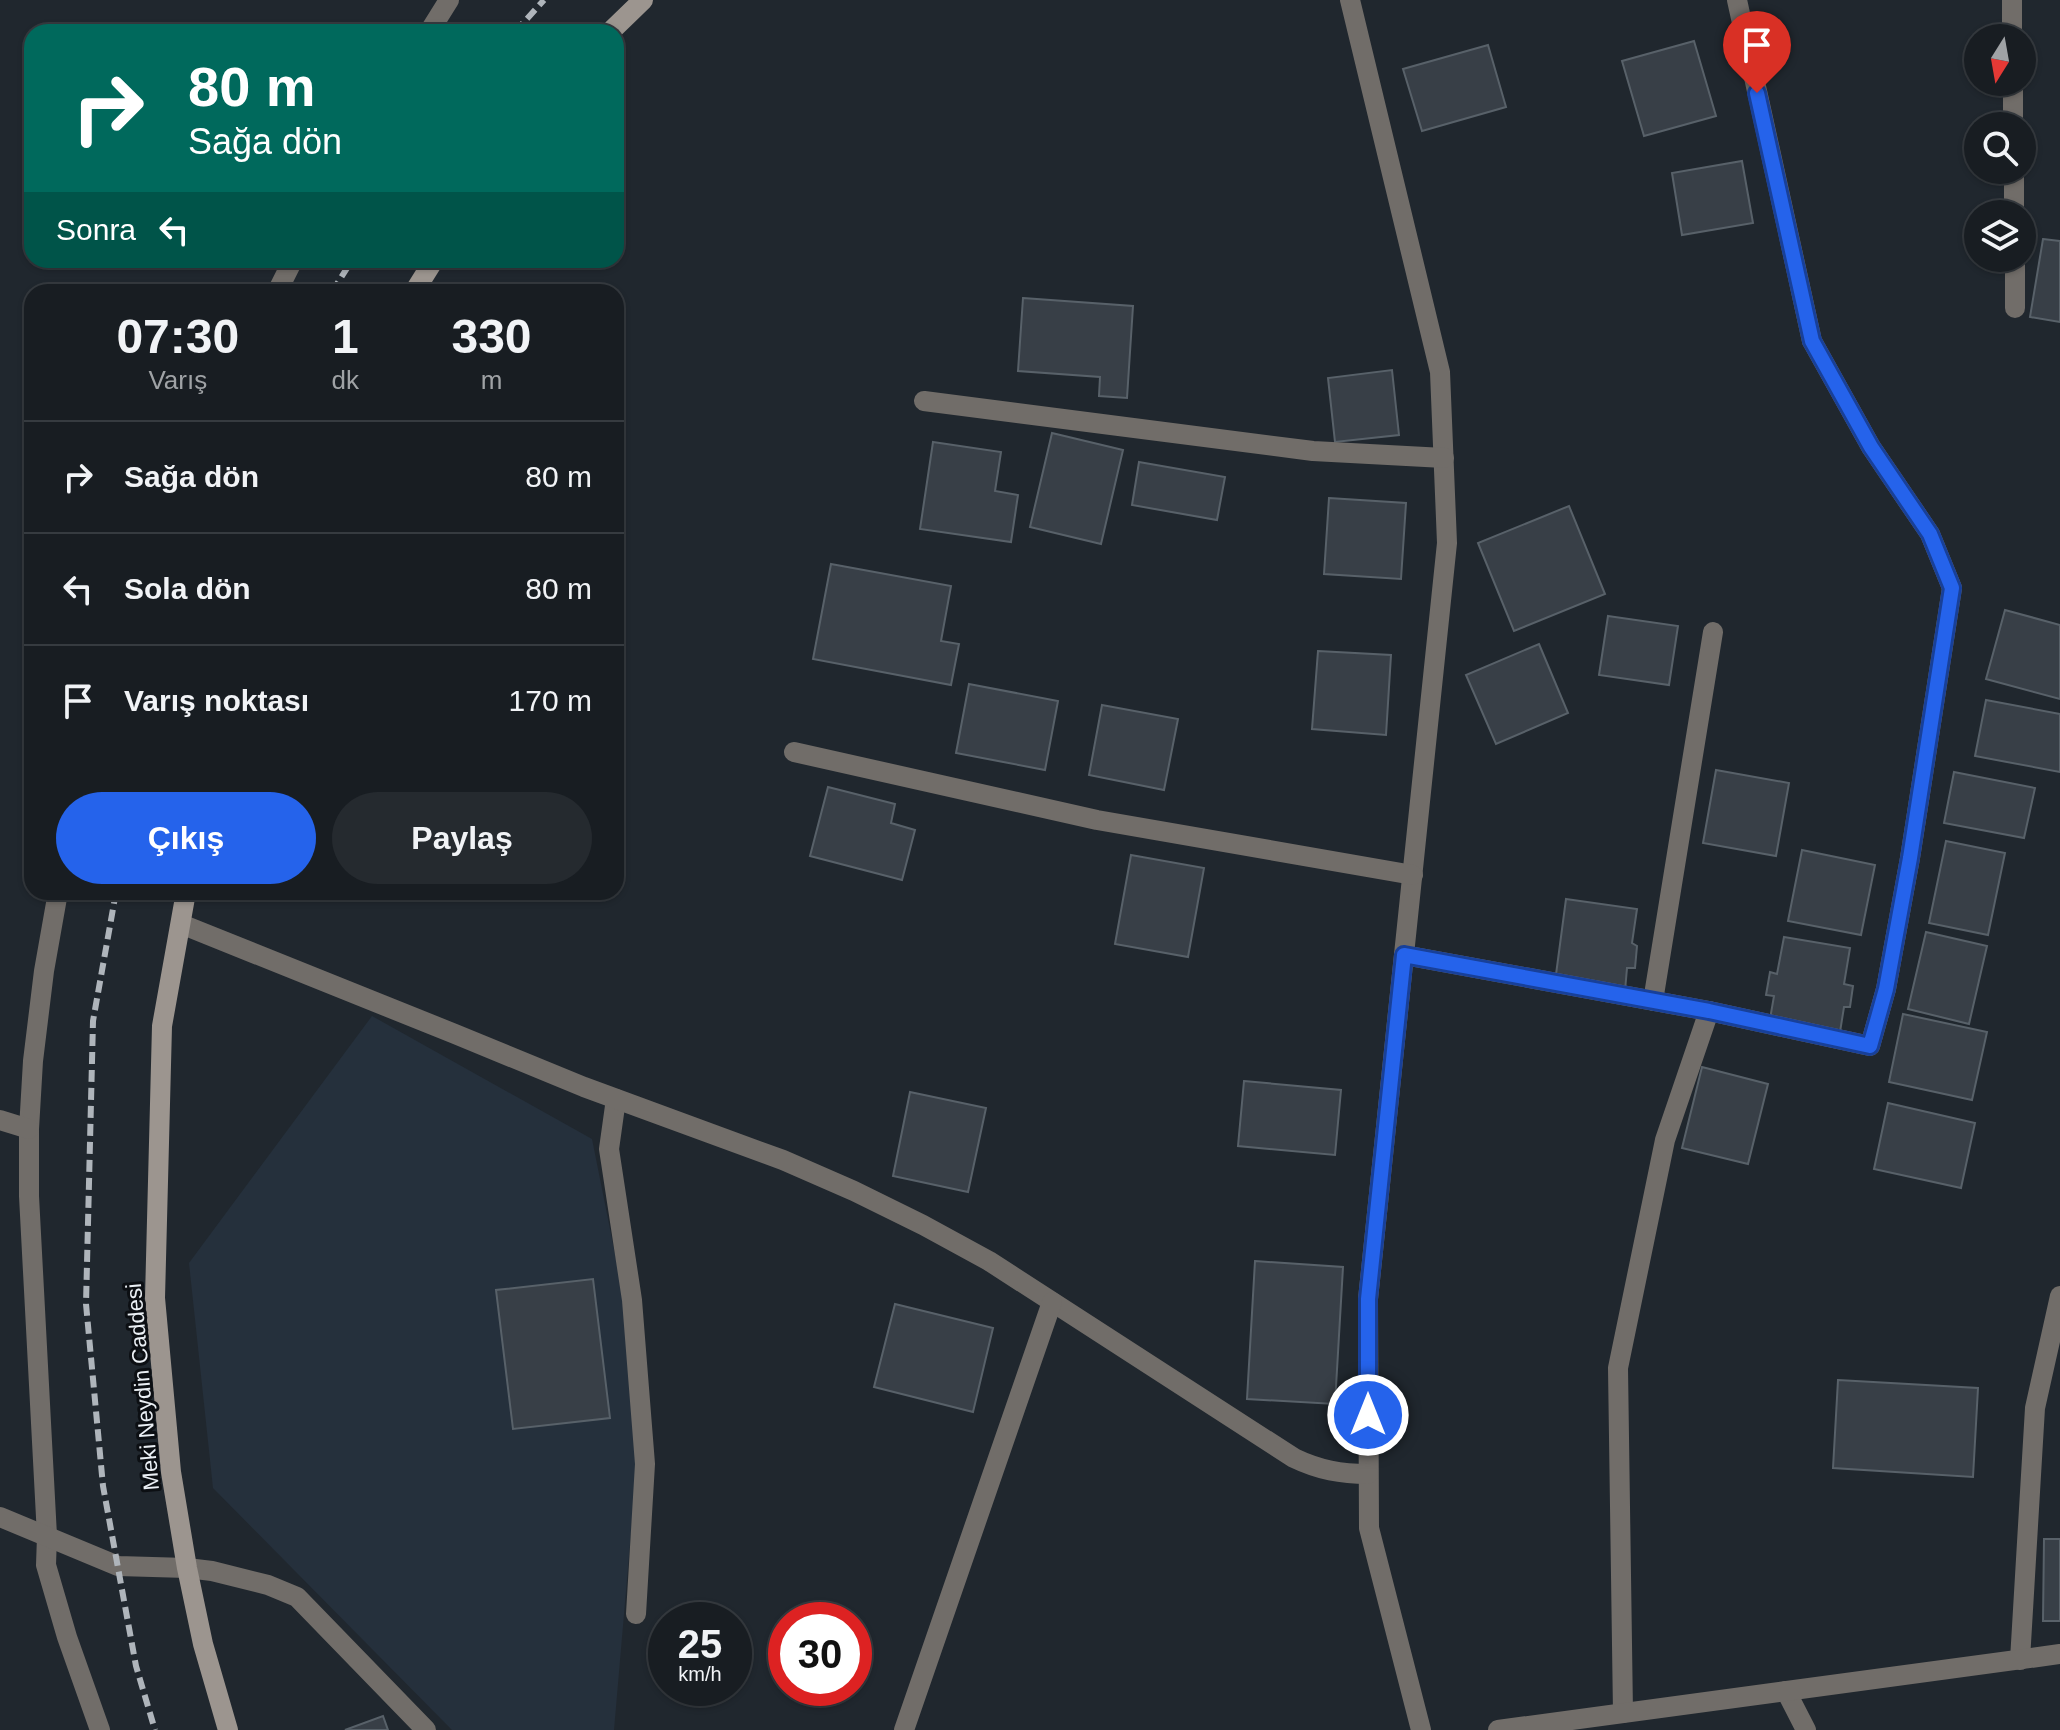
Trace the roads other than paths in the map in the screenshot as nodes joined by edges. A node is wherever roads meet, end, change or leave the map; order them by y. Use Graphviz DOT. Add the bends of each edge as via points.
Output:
graph roads {
  1 [pos="449,0"];
  2 [pos="643,0"];
  3 [pos="1350,0"];
  4 [pos="1737,0"];
  5 [pos="2012,0"];
  6 [pos="434,24"];
  7 [pos="618,24"];
  8 [pos="2012,24"];
  9 [pos="2015,272"];
  10 [pos="2015,308"];
  11 [pos="924,401"];
  12 [pos="1444,458"];
  13 [pos="1713,632"];
  14 [pos="794,752"];
  15 [pos="1413,875"];
  16 [pos="57,900"];
  17 [pos="185,900"];
  18 [pos="181,924"];
  19 [pos="1404,955"];
  20 [pos="1653,1001"];
  21 [pos="1709,1011"];
  22 [pos="616,1099"];
  23 [pos="0,1120"];
  24 [pos="29,1129"];
  25 [pos="2060,1296"];
  26 [pos="1052,1302"];
  27 [pos="1368,1474"];
  28 [pos="0,1517"];
  29 [pos="47,1536"];
  30 [pos="187,1568"];
  31 [pos="636,1614"];
  32 [pos="2060,1654"];
  33 [pos="2020,1660"];
  34 [pos="1786,1691"];
  35 [pos="1623,1713"];
  36 [pos="100,1730"];
  37 [pos="228,1730"];
  38 [pos="426,1730"];
  39 [pos="904,1730"];
  40 [pos="1421,1730"];
  41 [pos="1498,1730"];
  42 [pos="1806,1730"];
  1 -- 6 [label="street"];
  2 -- 7 [label="street"];
  3 -- 12 [label="street" via="1440,372"];
  4 -- 21 [label="street" via="1812,341 1871,447 1930,534 1952,588 1905,887 1870,1046"];
  5 -- 8 [label="street"];
  9 -- 10 [label="street"];
  11 -- 12 [label="street" via="1313,451"];
  12 -- 15 [label="street" via="1447,543"];
  13 -- 20 [label="street"];
  14 -- 15 [label="street" via="1097,820"];
  15 -- 19 [label="street"];
  16 -- 24 [label="street" via="33,1061"];
  17 -- 18 [label="street, Meki Neydin Caddesi"];
  18 -- 22 [label="street"];
  18 -- 30 [label="street, Meki Neydin Caddesi" via="162,1026 155,1298 171,1472"];
  19 -- 20 [label="street"];
  19 -- 27 [label="street" via="1368,1299"];
  20 -- 21 [label="street"];
  21 -- 35 [label="street" via="1665,1140 1618,1368"];
  22 -- 26 [label="street" via="854,1191 989,1261"];
  22 -- 31 [label="street" via="609,1149 632,1300 645,1464"];
  23 -- 24 [label="street"];
  24 -- 29 [label="street"];
  25 -- 33 [label="street" via="2035,1408"];
  26 -- 27 [label="street" via="1294,1458 1332,1472"];
  26 -- 39 [label="street"];
  27 -- 40 [label="street" via="1369,1528"];
  28 -- 29 [label="street"];
  29 -- 30 [label="street" via="118,1566"];
  29 -- 36 [label="street" via="46,1565"];
  30 -- 37 [label="street, Meki Neydin Caddesi"];
  30 -- 38 [label="street" via="247,1579 297,1597"];
  32 -- 33 [label="street"];
  33 -- 34 [label="street"];
  34 -- 35 [label="street"];
  34 -- 42 [label="street"];
  35 -- 41 [label="street"];
}
